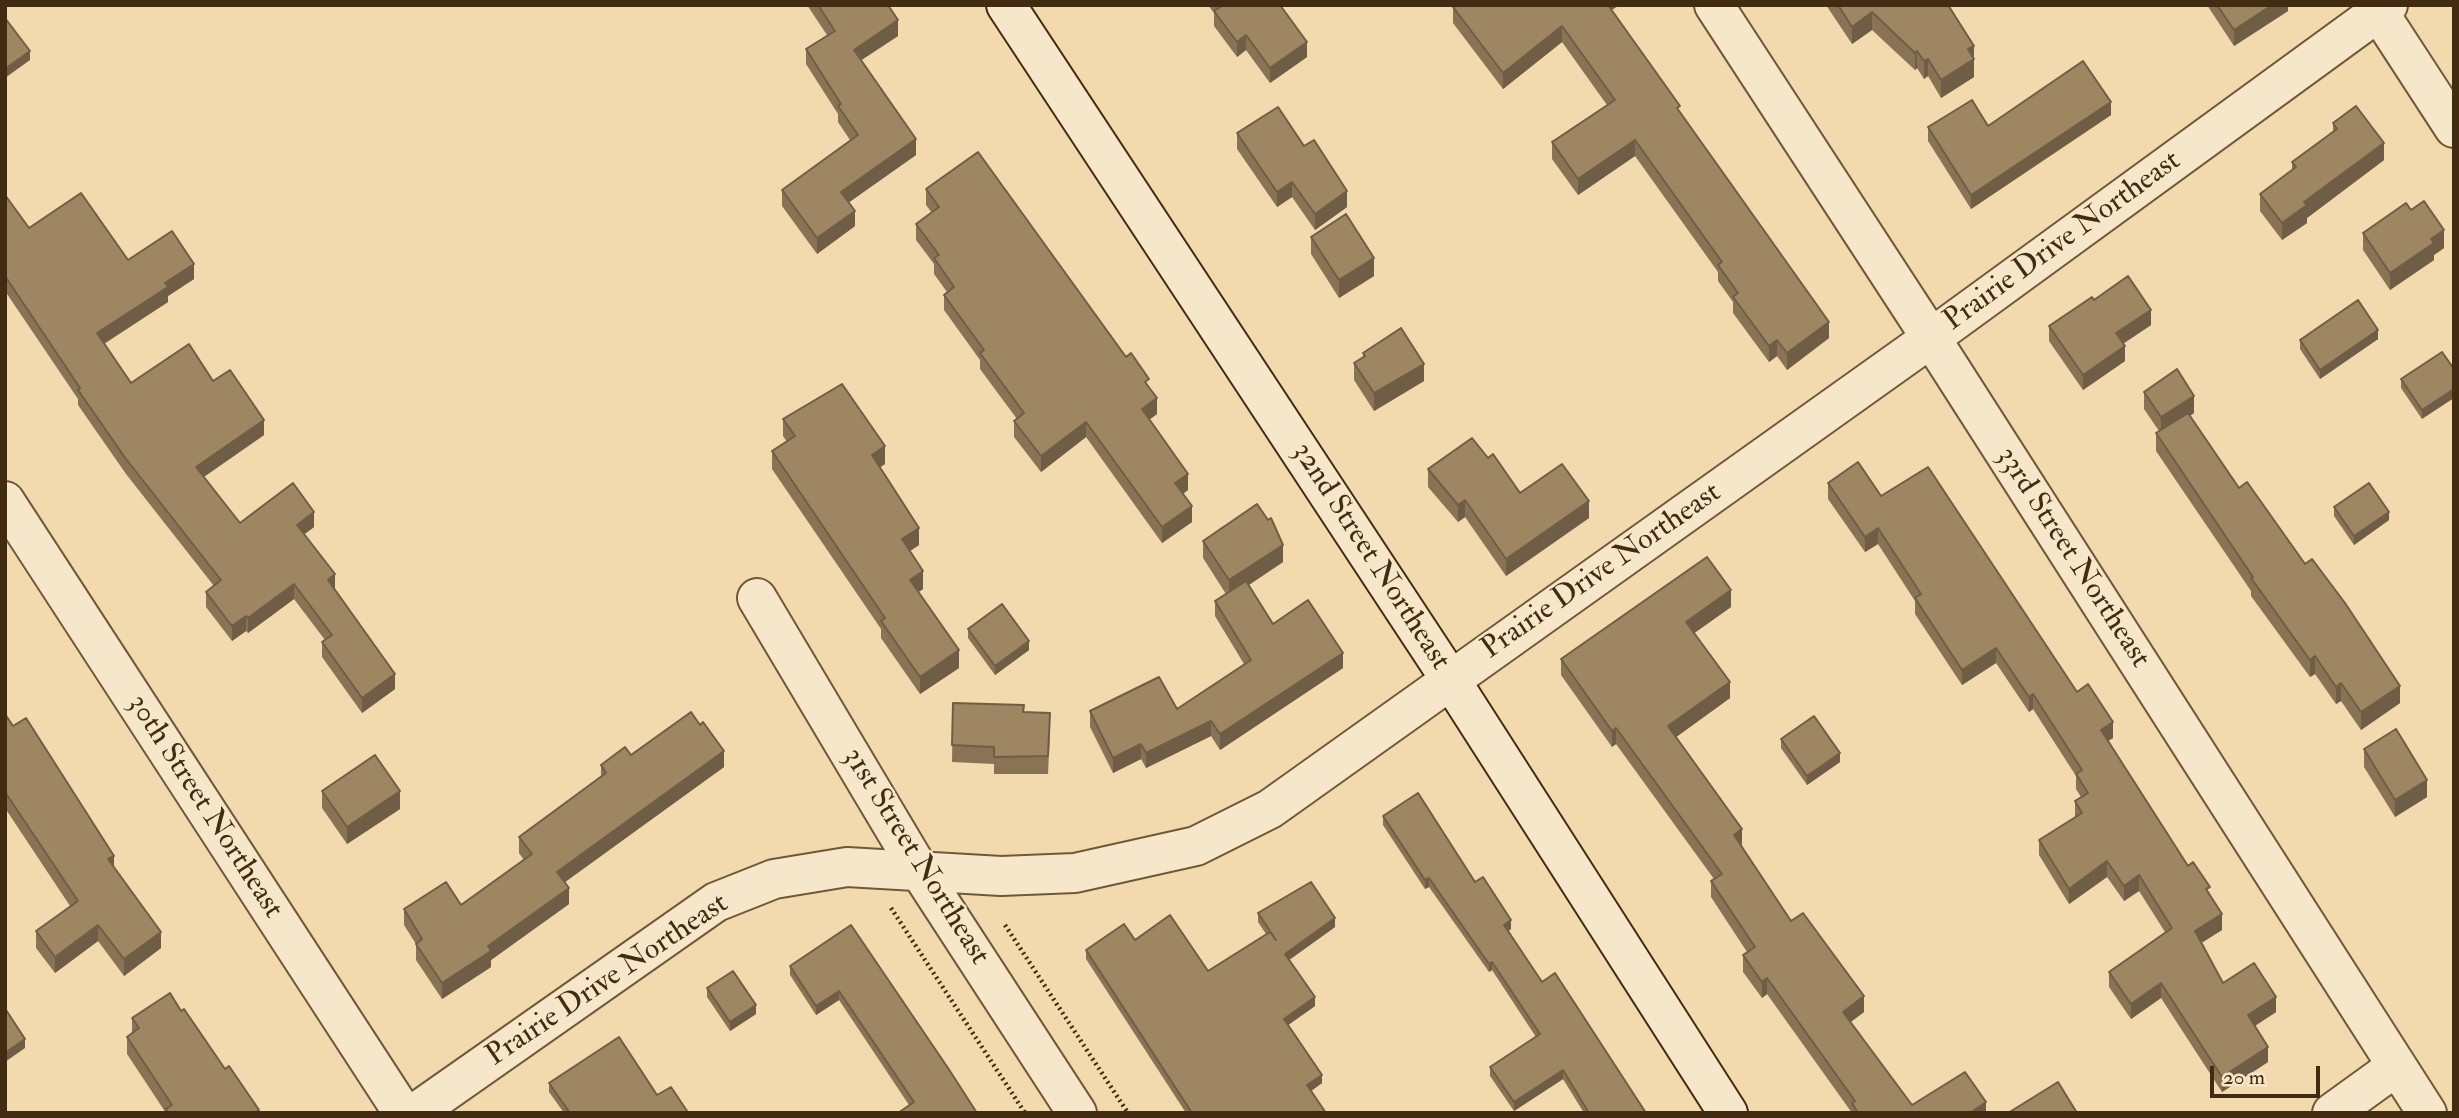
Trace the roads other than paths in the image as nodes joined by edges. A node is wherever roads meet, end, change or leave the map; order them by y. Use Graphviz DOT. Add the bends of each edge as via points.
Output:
graph roads {
  1 [pos="1006,5"];
  2 [pos="1714,5"];
  3 [pos="2380,7"];
  4 [pos="2454,128"];
  5 [pos="1931,338"];
  6 [pos="5,501"];
  7 [pos="757,598"];
  8 [pos="1450,679"];
  9 [pos="919,870"];
  10 [pos="2397,1066"];
  11 [pos="403,1113"];
  12 [pos="415,1113"];
  13 [pos="1077,1113"];
  14 [pos="1728,1113"];
  15 [pos="2332,1113"];
  16 [pos="2427,1113"];
  1 -- 8 [label="street, 32nd Street Northeast"];
  2 -- 5 [label="street, 33rd Street Northeast"];
  3 -- 4 [label="street"];
  3 -- 5 [label="street, Prairie Drive Northeast"];
  5 -- 8 [label="street, Prairie Drive Northeast"];
  5 -- 10 [label="street, 33rd Street Northeast"];
  6 -- 11 [label="street, 30th Street Northeast"];
  7 -- 9 [label="street, 31st Street Northeast"];
  8 -- 9 [label="street, Prairie Drive Northeast" via="1270,810 1196,846 1075,873 1001,876"];
  8 -- 14 [label="street, 32nd Street Northeast"];
  9 -- 12 [label="street, Prairie Drive Northeast" via="847,867 774,879 716,902"];
  9 -- 13 [label="street, 31st Street Northeast"];
  10 -- 15 [label="street"];
  10 -- 16 [label="street, 33rd Street Northeast"];
}
